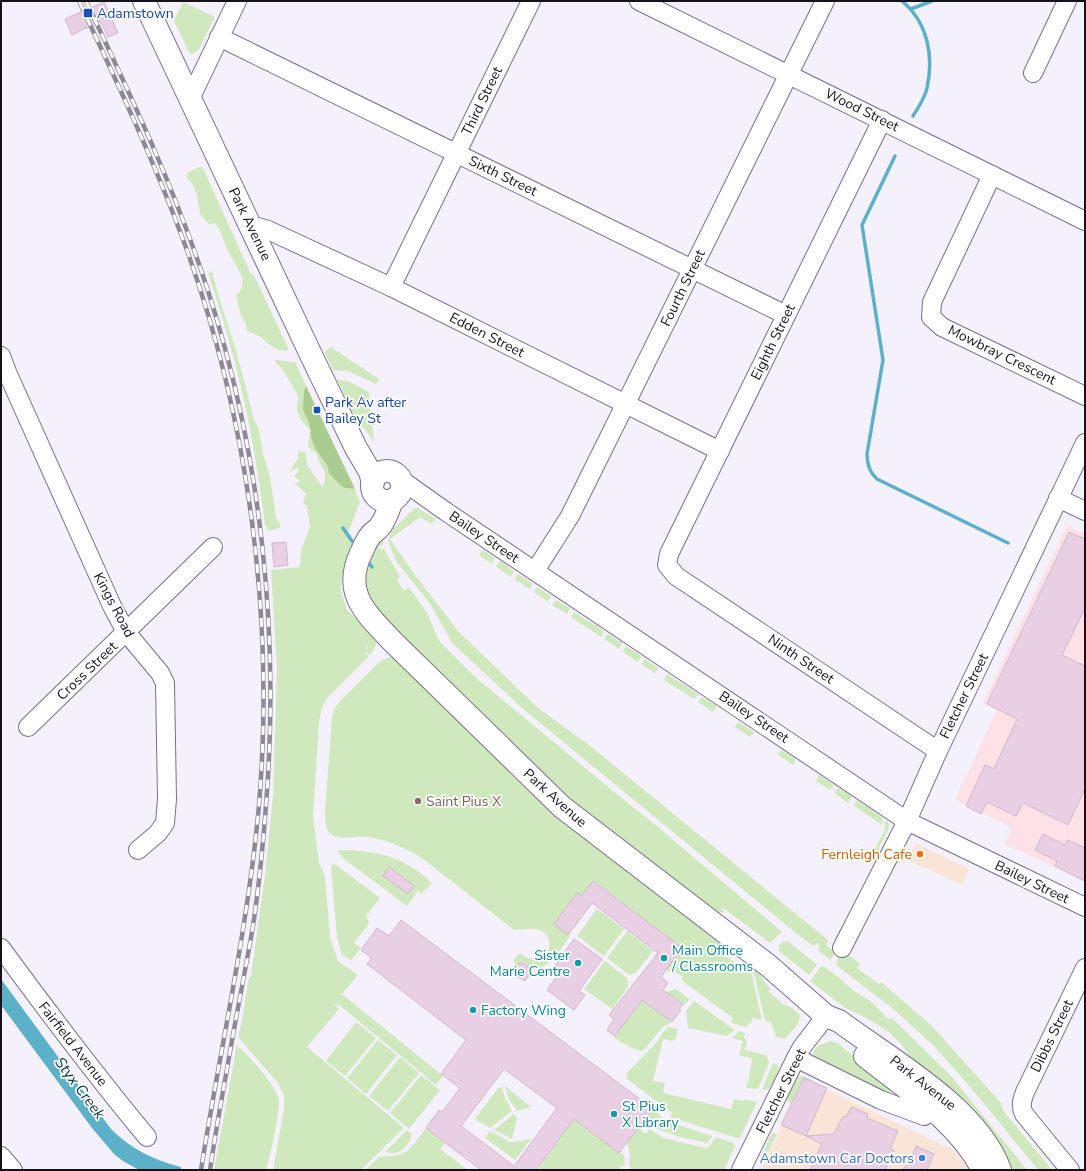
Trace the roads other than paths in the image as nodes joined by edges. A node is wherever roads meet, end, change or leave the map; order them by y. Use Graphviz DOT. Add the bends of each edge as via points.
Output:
graph roads {
  1 [pos="144,1"];
  2 [pos="237,1"];
  3 [pos="531,1"];
  4 [pos="638,1"];
  5 [pos="825,1"];
  6 [pos="1067,1"];
  7 [pos="219,37"];
  8 [pos="1033,72"];
  9 [pos="788,74"];
  10 [pos="190,100"];
  11 [pos="882,120"];
  12 [pos="456,153"];
  13 [pos="992,174"];
  14 [pos="1085,221"];
  15 [pos="251,225"];
  16 [pos="693,269"];
  17 [pos="391,287"];
  18 [pos="786,315"];
  19 [pos="1,356"];
  20 [pos="1085,396"];
  21 [pos="625,404"];
  22 [pos="1085,443"];
  23 [pos="720,451"];
  24 [pos="386,487"];
  25 [pos="1058,498"];
  26 [pos="1085,511"];
  27 [pos="213,547"];
  28 [pos="667,565"];
  29 [pos="535,571"];
  30 [pos="126,632"];
  31 [pos="28,727"];
  32 [pos="938,751"];
  33 [pos="907,821"];
  34 [pos="138,850"];
  35 [pos="1085,907"];
  36 [pos="1,948"];
  37 [pos="842,948"];
  38 [pos="1085,968"];
  39 [pos="826,1016"];
  40 [pos="796,1058"];
  41 [pos="931,1108"];
  42 [pos="148,1137"];
  43 [pos="1,1156"];
  44 [pos="993,1168"];
  45 [pos="13,1170"];
  46 [pos="741,1170"];
  47 [pos="1070,1170"];
  1 -- 10 [label="main road, Park Avenue"];
  2 -- 7 [label="street"];
  3 -- 12 [label="street, Third Street"];
  4 -- 9 [label="street, Wood Street"];
  5 -- 9 [label="street, Fourth Street"];
  6 -- 8 [label="street"];
  7 -- 10 [label="street"];
  7 -- 12 [label="street, Sixth Street"];
  9 -- 11 [label="street, Wood Street"];
  9 -- 16 [label="street, Fourth Street"];
  10 -- 15 [label="main road, Park Avenue"];
  11 -- 13 [label="street, Wood Street"];
  11 -- 18 [label="street, Eighth Street"];
  12 -- 16 [label="street, Sixth Street"];
  12 -- 17 [label="street, Third Street"];
  13 -- 14 [label="street, Wood Street"];
  13 -- 20 [label="street, Mowbray Crescent" via="932,302 931,317 942,327"];
  15 -- 17 [label="street, Edden Street" via="268,230"];
  15 -- 24 [label="main road, Park Avenue" via="356,448"];
  16 -- 18 [label="street, Sixth Street"];
  16 -- 21 [label="street, Fourth Street"];
  17 -- 21 [label="street, Edden Street"];
  18 -- 23 [label="street, Eighth Street"];
  19 -- 30 [label="street, Kings Road" via="102,584"];
  21 -- 23 [label="street, Edden Street"];
  21 -- 29 [label="street, Fourth Street" via="570,516"];
  22 -- 25 [label="street, Fletcher Street"];
  23 -- 28 [label="street, Eighth Street" via="669,554"];
  24 -- 29 [label="street, Bailey Street" via="435,504"];
  24 -- 39 [label="main road, Park Avenue" via="383,522 369,537 354,571 353,584 366,613 562,807 769,966"];
  25 -- 26 [label="street"];
  25 -- 32 [label="street, Fletcher Street"];
  27 -- 30 [label="street, Cross Street"];
  28 -- 32 [label="street, Ninth Street" via="676,576"];
  29 -- 33 [label="street, Bailey Street"];
  30 -- 31 [label="street, Cross Street"];
  30 -- 34 [label="street, Kings Road" via="164,678 166,687 165,823 158,833"];
  32 -- 33 [label="street, Fletcher Street"];
  33 -- 35 [label="street, Bailey Street"];
  33 -- 37 [label="street, Fletcher Street"];
  36 -- 42 [label="street, Fairfield Avenue" via="118,1102"];
  38 -- 47 [label="street, Dibbs Street" via="1025,1092 1022,1104 1024,1114"];
  39 -- 40 [label="street, Fletcher Street"];
  39 -- 41 [label="main road, Park Avenue" via="835,1032"];
  39 -- 44 [label="main road, Park Avenue" via="840,1021 912,1072 970,1122 981,1135"];
  40 -- 41 [label="street, Park Avenue" via="881,1100 917,1114 924,1116"];
  40 -- 46 [label="street, Fletcher Street"];
  41 -- 44 [label="main road, Park Avenue" via="960,1136 976,1157"];
  43 -- 45 [label="street"];
}
